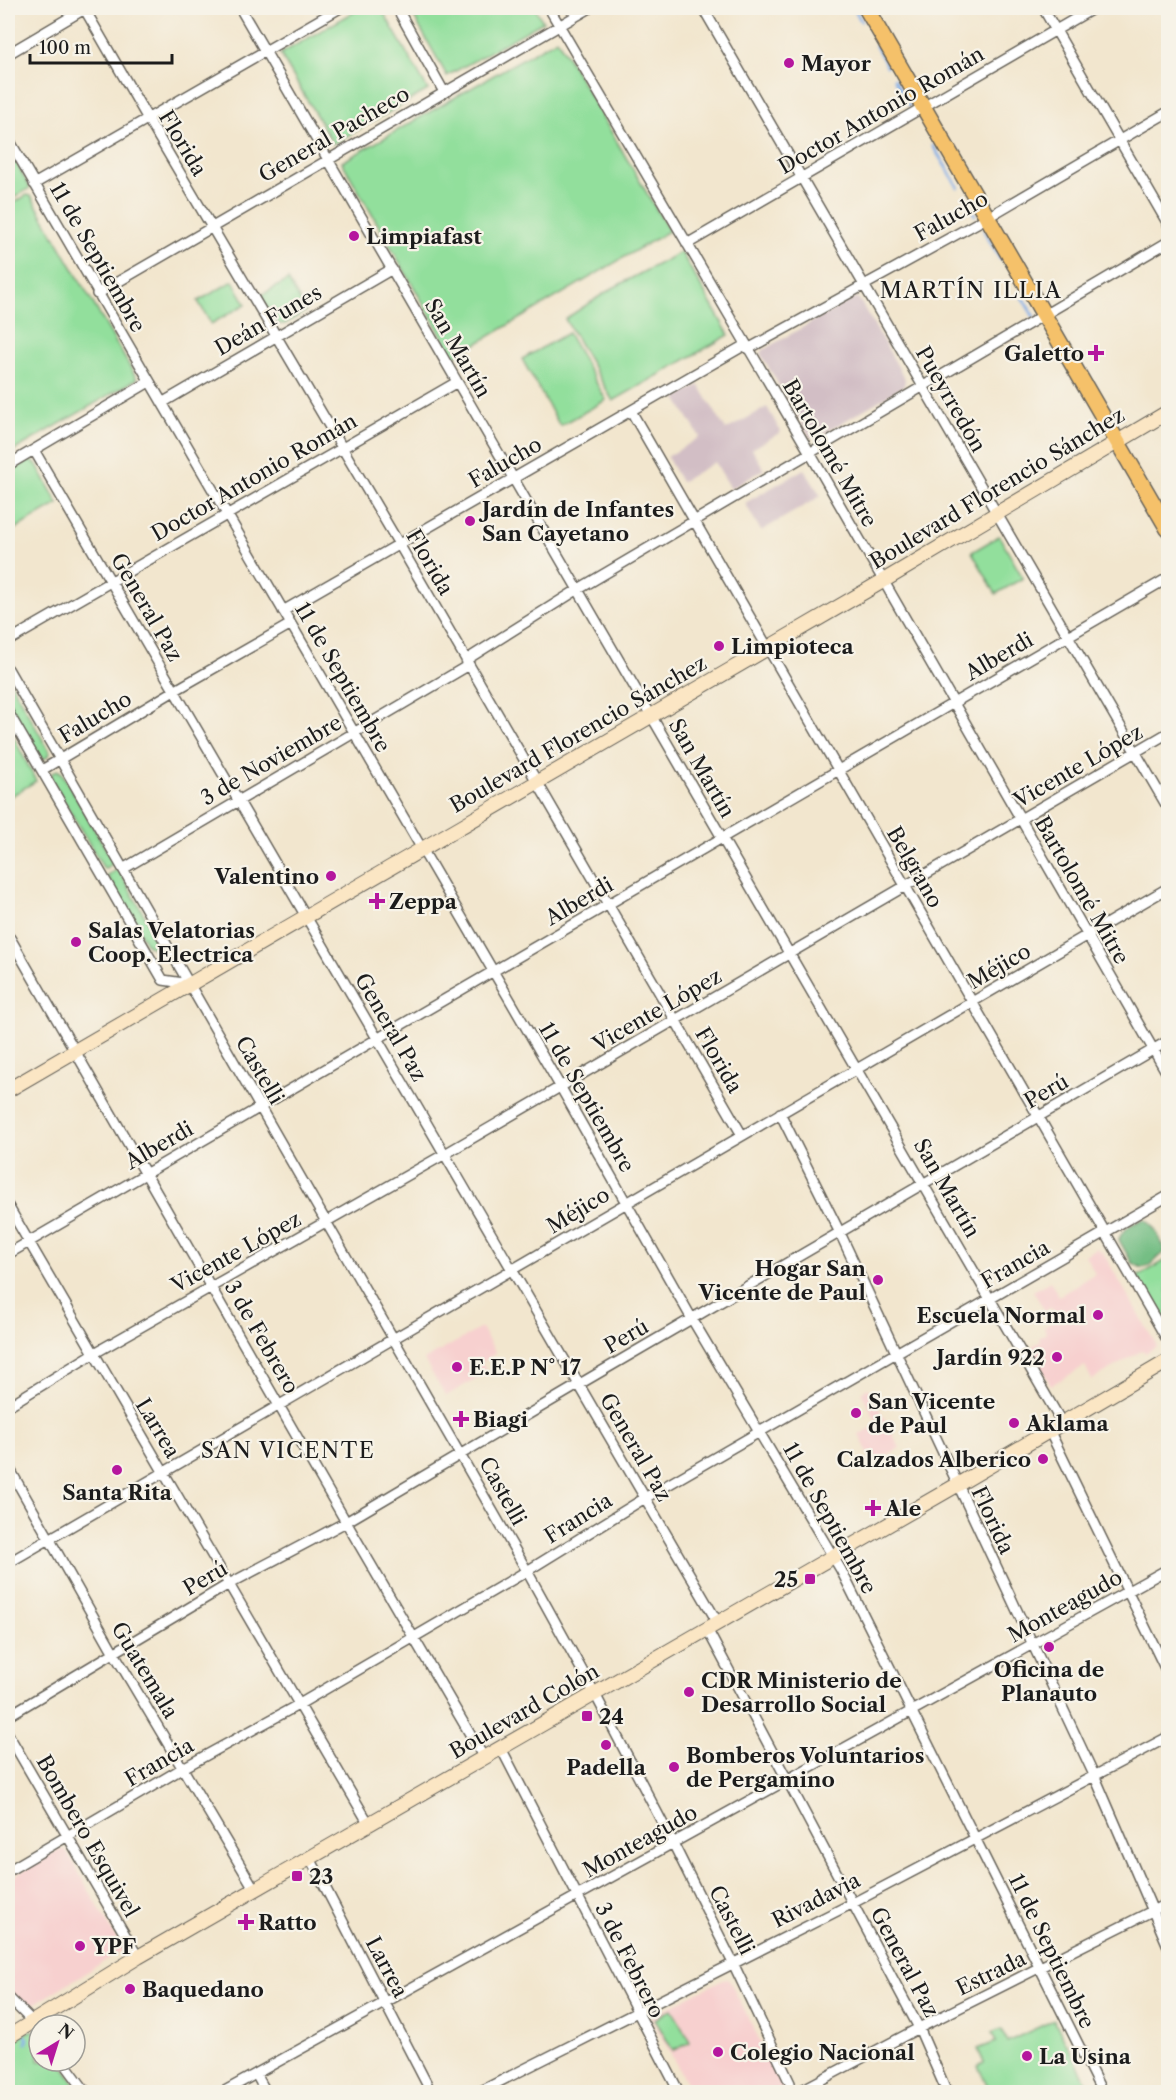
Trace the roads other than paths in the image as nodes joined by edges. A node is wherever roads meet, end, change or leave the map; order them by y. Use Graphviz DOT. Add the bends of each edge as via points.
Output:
graph roads {
  1 [pos="85,8"];
  2 [pos="240,8"];
  3 [pos="340,8"];
  4 [pos="397,8"];
  5 [pos="549,8"];
  6 [pos="590,8"];
  7 [pos="703,8"];
  8 [pos="866,8"];
  9 [pos="1043,8"];
  10 [pos="1094,8"];
  11 [pos="559,26"];
  12 [pos="1056,29"];
  13 [pos="266,51"];
  14 [pos="8,54"];
  15 [pos="444,92"];
  16 [pos="923,106"];
  17 [pos="1168,112"];
  18 [pos="148,119"];
  19 [pos="8,138"];
  20 [pos="1120,139"];
  21 [pos="328,158"];
  22 [pos="801,178"];
  23 [pos="34,184"];
  24 [pos="988,217"];
  25 [pos="1168,224"];
  26 [pos="212,225"];
  27 [pos="1168,242"];
  28 [pos="687,243"];
  29 [pos="392,268"];
  30 [pos="864,284"];
  31 [pos="97,294"];
  32 [pos="1044,316"];
  33 [pos="277,335"];
  34 [pos="747,347"];
  35 [pos="149,382"];
  36 [pos="457,382"];
  37 [pos="923,387"];
  38 [pos="162,403"];
  39 [pos="631,411"];
  40 [pos="1168,412"];
  41 [pos="1117,442"];
  42 [pos="342,446"];
  43 [pos="34,450"];
  44 [pos="810,453"];
  45 [pos="8,465"];
  46 [pos="512,478"];
  47 [pos="226,513"];
  48 [pos="997,514"];
  49 [pos="694,522"];
  50 [pos="1168,530"];
  51 [pos="399,544"];
  52 [pos="1168,578"];
  53 [pos="111,580"];
  54 [pos="883,581"];
  55 [pos="577,590"];
  56 [pos="284,611"];
  57 [pos="291,624"];
  58 [pos="1069,636"];
  59 [pos="8,641"];
  60 [pos="768,647"];
  61 [pos="468,662"];
  62 [pos="8,669"];
  63 [pos="174,691"];
  64 [pos="953,703"];
  65 [pos="8,712"];
  66 [pos="651,716"];
  67 [pos="354,733"];
  68 [pos="1168,734"];
  69 [pos="1137,752"];
  70 [pos="59,759"];
  71 [pos="42,770"];
  72 [pos="839,771"];
  73 [pos="536,783"];
  74 [pos="238,801"];
  75 [pos="1168,808"];
  76 [pos="1020,819"];
  77 [pos="723,838"];
  78 [pos="422,849"];
  79 [pos="121,867"];
  80 [pos="102,874"];
  81 [pos="906,886"];
  82 [pos="1168,888"];
  83 [pos="609,905"];
  84 [pos="305,917"];
  85 [pos="1087,936"];
  86 [pos="8,937"];
  87 [pos="791,954"];
  88 [pos="494,971"];
  89 [pos="190,984"];
  90 [pos="972,1003"];
  91 [pos="675,1020"];
  92 [pos="378,1039"];
  93 [pos="1168,1041"];
  94 [pos="1154,1049"];
  95 [pos="75,1052"];
  96 [pos="857,1069"];
  97 [pos="1168,1075"];
  98 [pos="560,1086"];
  99 [pos="8,1090"];
  100 [pos="260,1107"];
  101 [pos="780,1113"];
  102 [pos="1038,1117"];
  103 [pos="742,1135"];
  104 [pos="445,1154"];
  105 [pos="146,1173"];
  106 [pos="923,1183"];
  107 [pos="1168,1196"];
  108 [pos="627,1202"];
  109 [pos="8,1206"];
  110 [pos="327,1222"];
  111 [pos="1105,1232"];
  112 [pos="840,1233"];
  113 [pos="28,1243"];
  114 [pos="8,1254"];
  115 [pos="512,1270"];
  116 [pos="211,1286"];
  117 [pos="990,1299"];
  118 [pos="692,1318"];
  119 [pos="394,1339"];
  120 [pos="1168,1341"];
  121 [pos="93,1354"];
  122 [pos="897,1354"];
  123 [pos="1168,1361"];
  124 [pos="578,1384"];
  125 [pos="8,1406"];
  126 [pos="280,1406"];
  127 [pos="1062,1423"];
  128 [pos="1049,1430"];
  129 [pos="760,1432"];
  130 [pos="461,1454"];
  131 [pos="8,1466"];
  132 [pos="163,1472"];
  133 [pos="957,1485"];
  134 [pos="645,1498"];
  135 [pos="346,1522"];
  136 [pos="50,1539"];
  137 [pos="832,1557"];
  138 [pos="8,1563"];
  139 [pos="1168,1569"];
  140 [pos="527,1571"];
  141 [pos="229,1584"];
  142 [pos="1128,1591"];
  143 [pos="713,1626"];
  144 [pos="414,1636"];
  145 [pos="1032,1645"];
  146 [pos="114,1653"];
  147 [pos="1168,1674"];
  148 [pos="595,1694"];
  149 [pos="298,1705"];
  150 [pos="912,1711"];
  151 [pos="8,1716"];
  152 [pos="8,1734"];
  153 [pos="1168,1737"];
  154 [pos="501,1748"];
  155 [pos="484,1758"];
  156 [pos="183,1768"];
  157 [pos="1095,1777"];
  158 [pos="788,1780"];
  159 [pos="369,1824"];
  160 [pos="68,1835"];
  161 [pos="976,1839"];
  162 [pos="673,1843"];
  163 [pos="310,1858"];
  164 [pos="8,1871"];
  165 [pos="255,1890"];
  166 [pos="578,1896"];
  167 [pos="853,1902"];
  168 [pos="1168,1903"];
  169 [pos="1153,1911"];
  170 [pos="1168,1946"];
  171 [pos="138,1957"];
  172 [pos="733,1963"];
  173 [pos="1040,1968"];
  174 [pos="8,1996"];
  175 [pos="386,2003"];
  176 [pos="53,2013"];
  177 [pos="637,2013"];
  178 [pos="27,2015"];
  179 [pos="27,2028"];
  180 [pos="919,2028"];
  181 [pos="8,2037"];
  182 [pos="72,2073"];
  183 [pos="256,2074"];
  184 [pos="86,2092"];
  185 [pos="223,2092"];
  186 [pos="266,2092"];
  187 [pos="431,2092"];
  188 [pos="479,2092"];
  189 [pos="679,2092"];
  190 [pos="791,2092"];
  191 [pos="798,2092"];
  192 [pos="947,2092"];
  193 [pos="1102,2092"];
  1 -- 14 [label="street"];
  1 -- 18 [label="street, Florida"];
  2 -- 13 [label="street, San Martín"];
  3 -- 13 [label="street"];
  4 -- 15 [label="street"];
  5 -- 11 [label="street, Bartolomé Mitre"];
  6 -- 11 [label="street, General Pacheco"];
  7 -- 22 [label="street, Pueyrredón"];
  8 -- 16 [label="main road"];
  9 -- 12 [label="street"];
  10 -- 12 [label="street, Doctor Antonio Román"];
  11 -- 15 [label="street, General Pacheco"];
  11 -- 28 [label="street, Bartolomé Mitre"];
  12 -- 16 [label="street, Doctor Antonio Román"];
  12 -- 20 [label="street"];
  13 -- 18 [label="street"];
  13 -- 21 [label="street, San Martín"];
  15 -- 21 [label="street, General Pacheco"];
  16 -- 22 [label="street, Doctor Antonio Román"];
  16 -- 24 [label="main road"];
  17 -- 20 [label="street, Falucho"];
  18 -- 23 [label="street"];
  18 -- 26 [label="street, Florida"];
  19 -- 23 [label="street, 11 de Septiembre"];
  20 -- 24 [label="street, Falucho"];
  20 -- 25 [label="street"];
  21 -- 26 [label="street, General Pacheco"];
  21 -- 29 [label="street, San Martín"];
  22 -- 28 [label="street, Doctor Antonio Román"];
  22 -- 30 [label="street, Pueyrredón"];
  23 -- 31 [label="street, 11 de Septiembre"];
  24 -- 30 [label="street, Falucho"];
  24 -- 32 [label="main road"];
  26 -- 31 [label="street, General Pacheco"];
  26 -- 33 [label="street, Florida"];
  27 -- 32 [label="street, 3 de Noviembre"];
  28 -- 34 [label="street, Bartolomé Mitre"];
  29 -- 33 [label="street, Deán Funes"];
  29 -- 36 [label="street, San Martín"];
  30 -- 34 [label="street, Falucho"];
  30 -- 37 [label="street, Pueyrredón"];
  31 -- 35 [label="street, 11 de Septiembre"];
  32 -- 37 [label="street, 3 de Noviembre"];
  32 -- 41 [label="main road"];
  33 -- 38 [label="street, Deán Funes"];
  33 -- 42 [label="street, Florida"];
  34 -- 39 [label="street, Falucho"];
  34 -- 44 [label="street, Bartolomé Mitre"];
  35 -- 38 [label="street, 11 de Septiembre"];
  35 -- 43 [label="street"];
  36 -- 42 [label="street, Doctor Antonio Román"];
  36 -- 46 [label="street, San Martín"];
  37 -- 44 [label="street, 3 de Noviembre"];
  37 -- 48 [label="street, Pueyrredón"];
  38 -- 47 [label="street, 11 de Septiembre"];
  39 -- 46 [label="street, Falucho"];
  39 -- 49 [label="street, Belgrano"];
  40 -- 41 [label="main road, Boulevard Florencio Sánchez"];
  41 -- 48 [label="main road, Boulevard Florencio Sánchez"];
  41 -- 50 [label="main road"];
  42 -- 47 [label="street, Doctor Antonio Román"];
  42 -- 51 [label="street, Florida"];
  43 -- 45 [label="street"];
  43 -- 53 [label="street, General Paz"];
  44 -- 49 [label="street, 3 de Noviembre"];
  44 -- 54 [label="street, Bartolomé Mitre"];
  46 -- 51 [label="street, Falucho"];
  46 -- 55 [label="street, San Martín"];
  47 -- 53 [label="street, Doctor Antonio Román"];
  47 -- 56 [label="street, 11 de Septiembre"];
  48 -- 54 [label="main road, Boulevard Florencio Sánchez"];
  48 -- 58 [label="street, Pueyrredón"];
  49 -- 55 [label="street, 3 de Noviembre"];
  49 -- 60 [label="street, Belgrano"];
  51 -- 56 [label="street, Falucho"];
  51 -- 61 [label="street, Florida"];
  52 -- 58 [label="street, Alberdi"];
  53 -- 59 [label="street, Doctor Antonio Román"];
  53 -- 63 [label="street, General Paz"];
  54 -- 60 [label="main road, Boulevard Florencio Sánchez"];
  54 -- 64 [label="street, Bartolomé Mitre"];
  55 -- 61 [label="street, 3 de Noviembre"];
  55 -- 66 [label="street, San Martín"];
  56 -- 57 [label="street, 11 de Septiembre"];
  57 -- 63 [label="street, Falucho"];
  57 -- 67 [label="street, 11 de Septiembre"];
  58 -- 64 [label="street, Alberdi"];
  58 -- 69 [label="street, Pueyrredón"];
  60 -- 66 [label="main road, Boulevard Florencio Sánchez"];
  60 -- 72 [label="street, Belgrano"];
  61 -- 67 [label="street, 3 de Noviembre"];
  61 -- 73 [label="street, Florida"];
  62 -- 70 [label="street, Castelli"];
  63 -- 70 [label="street, Falucho"];
  63 -- 74 [label="street, General Paz"];
  64 -- 72 [label="street, Alberdi"];
  64 -- 76 [label="street, Bartolomé Mitre"];
  65 -- 71 [label="street"];
  66 -- 73 [label="main road, Boulevard Florencio Sánchez"];
  66 -- 77 [label="street, San Martín"];
  67 -- 74 [label="street, 3 de Noviembre"];
  67 -- 78 [label="street, 11 de Septiembre"];
  68 -- 69 [label="street, Vicente López"];
  69 -- 75 [label="street, Pueyrredón"];
  69 -- 76 [label="street, Vicente López"];
  70 -- 71 [label="street, Falucho"];
  70 -- 79 [label="street, Castelli"];
  71 -- 80 [label="street"];
  72 -- 77 [label="street, Alberdi"];
  72 -- 81 [label="street, Belgrano"];
  73 -- 78 [label="main road, Boulevard Florencio Sánchez"];
  73 -- 83 [label="street, Florida"];
  74 -- 79 [label="street, 3 de Noviembre"];
  74 -- 84 [label="street, General Paz"];
  76 -- 81 [label="street, Vicente López"];
  76 -- 85 [label="street, Bartolomé Mitre"];
  77 -- 83 [label="street, Alberdi"];
  77 -- 87 [label="street, San Martín"];
  78 -- 84 [label="main road, Boulevard Florencio Sánchez"];
  78 -- 88 [label="street, 11 de Septiembre"];
  79 -- 80 [label="street, 3 de Noviembre"];
  79 -- 89 [label="street, Castelli"];
  80 -- 89 [label="street" via="163,980"];
  81 -- 87 [label="street, Vicente López"];
  81 -- 90 [label="street, Belgrano"];
  82 -- 85 [label="street, Méjico"];
  83 -- 88 [label="street, Alberdi"];
  83 -- 91 [label="street, Florida"];
  84 -- 89 [label="main road, Boulevard Florencio Sánchez"];
  84 -- 92 [label="street, General Paz"];
  85 -- 90 [label="street, Méjico"];
  85 -- 94 [label="street, Bartolomé Mitre"];
  86 -- 95 [label="street, 3 de Febrero"];
  87 -- 91 [label="street, Vicente López"];
  87 -- 96 [label="street, San Martín"];
  88 -- 92 [label="street, Alberdi"];
  88 -- 98 [label="street, 11 de Septiembre"];
  89 -- 95 [label="main road, Boulevard Florencio Sánchez"];
  89 -- 100 [label="street, Castelli"];
  90 -- 96 [label="street, Méjico"];
  90 -- 102 [label="street, Belgrano"];
  91 -- 98 [label="street, Vicente López"];
  91 -- 103 [label="street, Florida"];
  92 -- 100 [label="street, Alberdi"];
  92 -- 104 [label="street, General Paz"];
  93 -- 94 [label="street, Perú"];
  94 -- 97 [label="street, Bartolomé Mitre"];
  94 -- 102 [label="street, Perú"];
  95 -- 99 [label="main road, Boulevard Florencio Sánchez"];
  95 -- 105 [label="street, 3 de Febrero"];
  96 -- 101 [label="street, Méjico"];
  96 -- 106 [label="street, San Martín"];
  98 -- 104 [label="street, Vicente López"];
  98 -- 108 [label="street, 11 de Septiembre"];
  100 -- 105 [label="street, Alberdi"];
  100 -- 110 [label="street, Castelli"];
  101 -- 103 [label="street, Méjico"];
  101 -- 112 [label="street, Florida"];
  102 -- 106 [label="street, Perú"];
  102 -- 111 [label="street, Belgrano"];
  103 -- 108 [label="street, Méjico"];
  104 -- 110 [label="street, Vicente López"];
  104 -- 115 [label="street, General Paz"];
  105 -- 113 [label="street, Alberdi"];
  105 -- 116 [label="street, 3 de Febrero"];
  106 -- 112 [label="street, Perú"];
  106 -- 117 [label="street, San Martín"];
  107 -- 111 [label="street, Francia"];
  108 -- 115 [label="street, Méjico"];
  108 -- 118 [label="street, 11 de Septiembre"];
  109 -- 113 [label="street, Larrea"];
  110 -- 116 [label="street, Vicente López"];
  110 -- 119 [label="street, Castelli"];
  111 -- 117 [label="street, Francia"];
  111 -- 120 [label="street, Belgrano"];
  112 -- 118 [label="street, Perú"];
  112 -- 122 [label="street, Florida"];
  113 -- 114 [label="street, Alberdi"];
  113 -- 121 [label="street, Larrea"];
  115 -- 119 [label="street, Méjico"];
  115 -- 124 [label="street, General Paz"];
  116 -- 121 [label="street, Vicente López"];
  116 -- 126 [label="street, 3 de Febrero"];
  117 -- 122 [label="street, Francia"];
  117 -- 127 [label="street, San Martín"];
  118 -- 124 [label="street, Perú"];
  118 -- 129 [label="street, 11 de Septiembre"];
  119 -- 126 [label="street, Méjico"];
  119 -- 130 [label="street, Castelli"];
  121 -- 125 [label="street, Vicente López"];
  121 -- 132 [label="street, Larrea"];
  122 -- 129 [label="street, Francia"];
  122 -- 133 [label="street, Florida"];
  123 -- 127 [label="main road, Boulevard Colón"];
  124 -- 130 [label="street, Perú"];
  124 -- 134 [label="street, General Paz"];
  126 -- 132 [label="street, Méjico"];
  126 -- 135 [label="street, 3 de Febrero"];
  127 -- 128 [label="main road, Boulevard Colón"];
  128 -- 133 [label="main road, Boulevard Colón"];
  128 -- 142 [label="street"];
  129 -- 134 [label="street, Francia"];
  129 -- 137 [label="street, 11 de Septiembre"];
  130 -- 135 [label="street, Perú"];
  130 -- 140 [label="street, Castelli"];
  131 -- 136 [label="street, Guatemala"];
  132 -- 136 [label="street, Méjico"];
  132 -- 141 [label="street, Larrea"];
  133 -- 137 [label="main road, Boulevard Colón"];
  133 -- 145 [label="street, Florida"];
  134 -- 140 [label="street, Francia"];
  134 -- 143 [label="street, General Paz"];
  135 -- 141 [label="street, Perú"];
  135 -- 144 [label="street, 3 de Febrero"];
  136 -- 138 [label="street, Méjico"];
  136 -- 146 [label="street, Guatemala"];
  137 -- 143 [label="main road, Boulevard Colón"];
  137 -- 150 [label="street, 11 de Septiembre"];
  139 -- 142 [label="street, Monteagudo"];
  140 -- 144 [label="street, Francia"];
  140 -- 148 [label="street, Castelli"];
  141 -- 146 [label="street, Perú"];
  141 -- 149 [label="street, Larrea"];
  142 -- 145 [label="street, Monteagudo"];
  142 -- 147 [label="street"];
  143 -- 148 [label="main road, Boulevard Colón"];
  143 -- 158 [label="street, General Paz"];
  144 -- 149 [label="street, Francia"];
  144 -- 155 [label="street, 3 de Febrero"];
  145 -- 150 [label="street, Monteagudo"];
  145 -- 157 [label="street, Florida"];
  146 -- 151 [label="street, Perú"];
  146 -- 156 [label="street, Guatemala"];
  148 -- 154 [label="main road, Boulevard Colón"];
  148 -- 162 [label="street, Castelli"];
  149 -- 156 [label="street, Francia"];
  149 -- 159 [label="street, Larrea"];
  150 -- 158 [label="street, Monteagudo"];
  150 -- 161 [label="street, 11 de Septiembre"];
  152 -- 160 [label="street, Bombero Esquivel"];
  153 -- 157 [label="street, Rivadavia"];
  154 -- 155 [label="main road, Boulevard Colón"];
  154 -- 166 [label="street, 3 de Febrero"];
  155 -- 159 [label="main road, Boulevard Colón"];
  156 -- 160 [label="street, Francia"];
  156 -- 165 [label="street, Guatemala"];
  157 -- 161 [label="street, Rivadavia"];
  157 -- 169 [label="street, Florida"];
  158 -- 162 [label="street, Monteagudo"];
  158 -- 167 [label="street, General Paz"];
  159 -- 163 [label="main road, Boulevard Colón"];
  160 -- 164 [label="street, Francia"];
  160 -- 171 [label="street, Bombero Esquivel"];
  161 -- 167 [label="street, Rivadavia"];
  161 -- 173 [label="street, 11 de Septiembre"];
  162 -- 166 [label="street, Monteagudo"];
  162 -- 172 [label="street, Castelli"];
  163 -- 165 [label="main road, Boulevard Colón"];
  163 -- 175 [label="street, Larrea"];
  165 -- 171 [label="main road, Boulevard Colón"];
  166 -- 175 [label="street, Monteagudo"];
  166 -- 177 [label="street, 3 de Febrero"];
  167 -- 172 [label="street, Rivadavia"];
  167 -- 180 [label="street, General Paz"];
  168 -- 169 [label="street, Estrada"];
  169 -- 170 [label="street, Florida"];
  169 -- 173 [label="street, Estrada"];
  171 -- 176 [label="main road, Boulevard Colón"];
  172 -- 177 [label="street, Rivadavia"];
  172 -- 190 [label="street, Castelli" via="790,2082"];
  173 -- 180 [label="street, Estrada"];
  173 -- 193 [label="street, 11 de Septiembre"];
  174 -- 178 [label="street"];
  175 -- 183 [label="street, Monteagudo"];
  175 -- 187 [label="street, Larrea"];
  177 -- 188 [label="street, Rivadavia"];
  177 -- 189 [label="street, 3 de Febrero"];
  179 -- 181 [label="main road, Boulevard Colón"];
  180 -- 191 [label="street, Estrada"];
  180 -- 192 [label="street, General Paz"];
  182 -- 184 [label="street"];
  183 -- 185 [label="street, Monteagudo"];
  183 -- 186 [label="street"];
}
